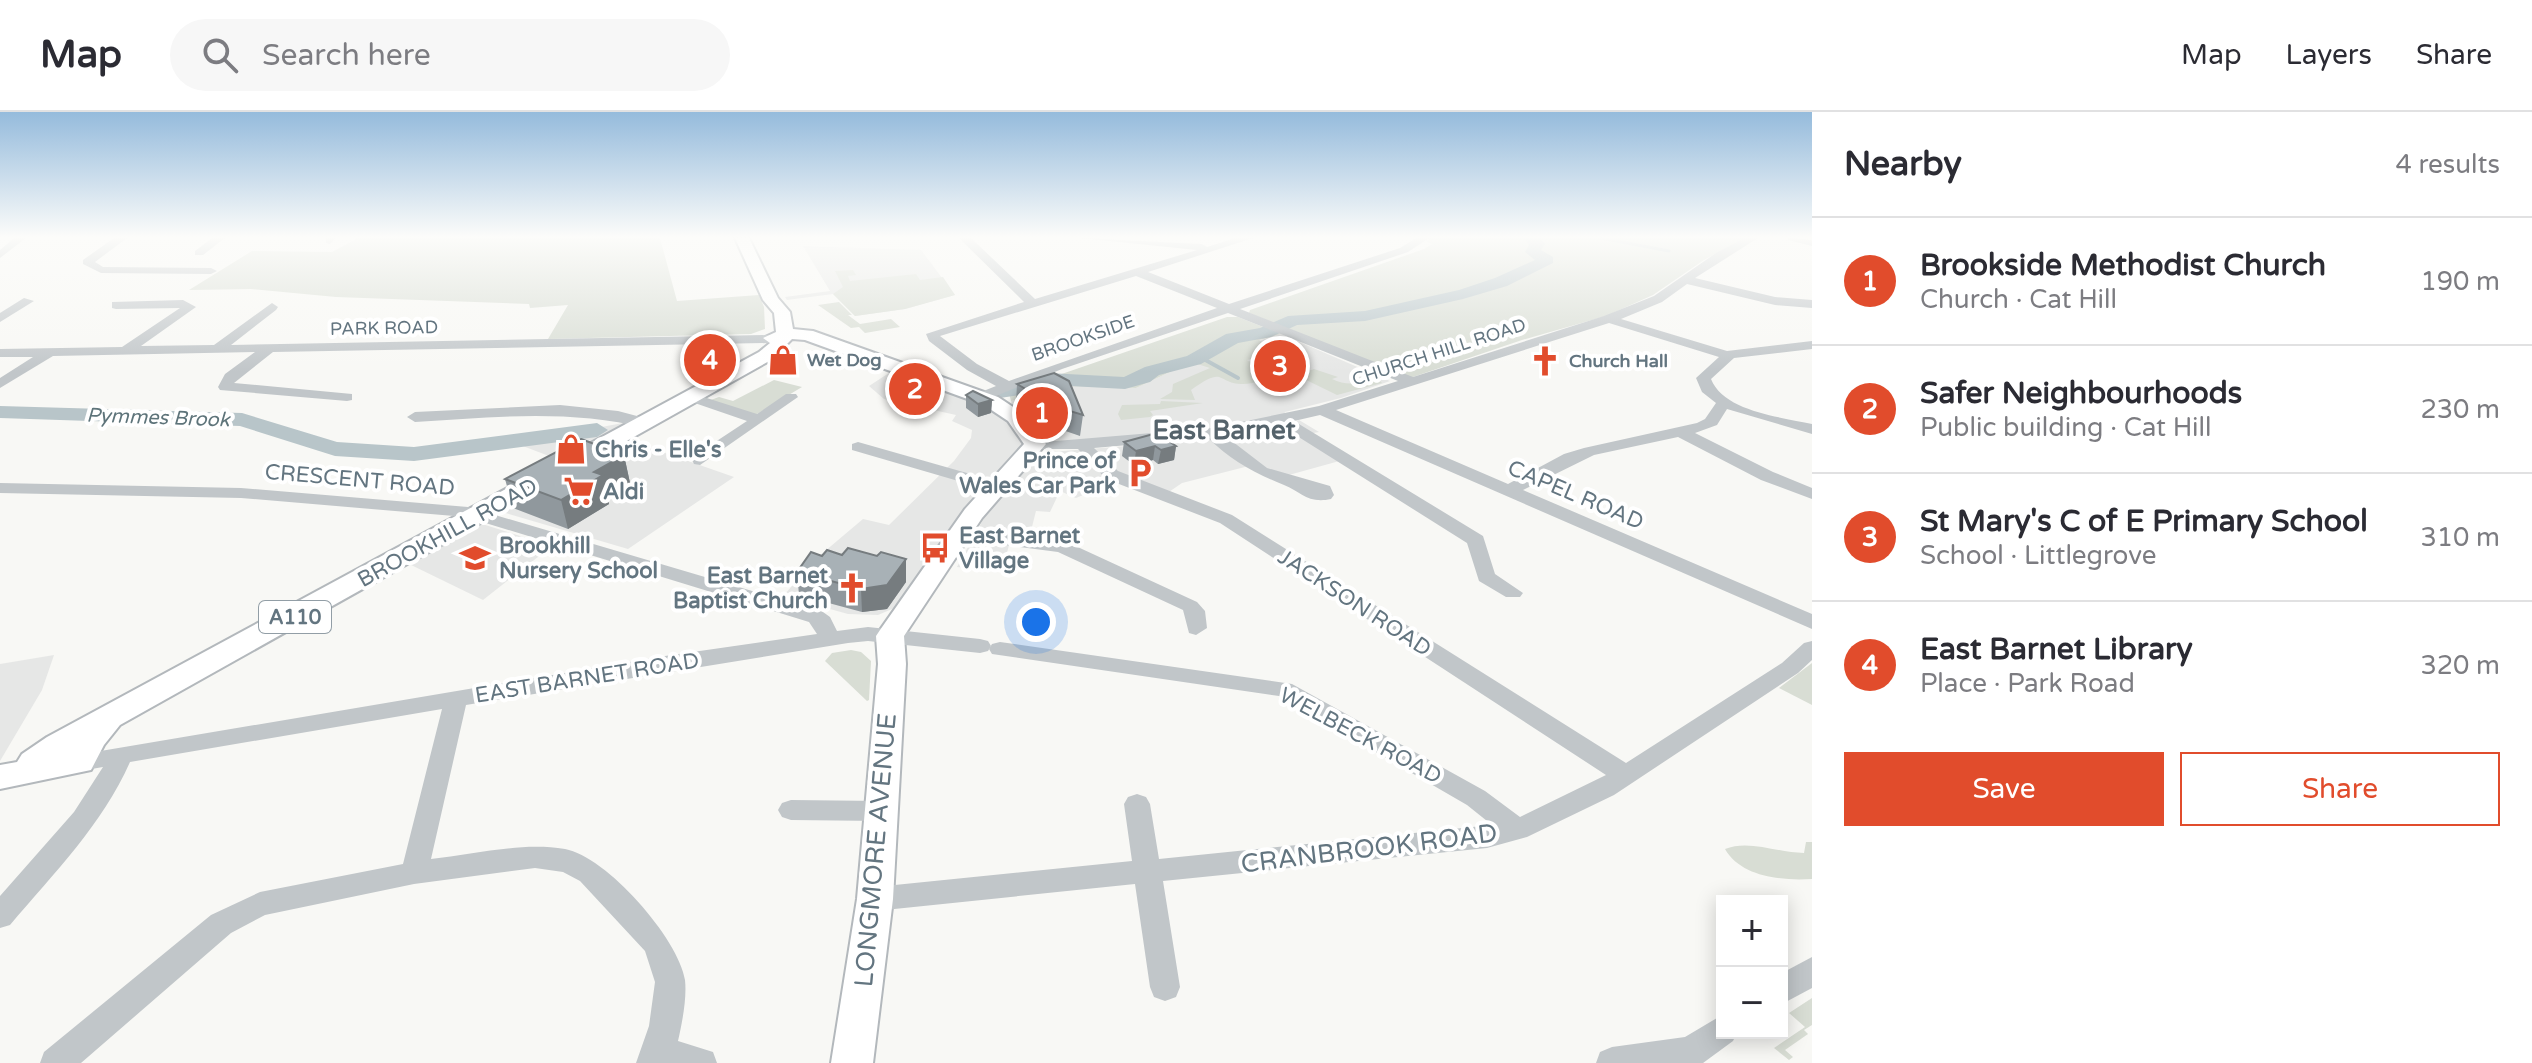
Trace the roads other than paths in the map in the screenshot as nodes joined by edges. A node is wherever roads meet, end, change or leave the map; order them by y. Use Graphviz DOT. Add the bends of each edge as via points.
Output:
graph roads {
  1 [pos="763,282"];
  2 [pos="1010,282"];
  3 [pos="1096,282"];
  4 [pos="1162,282"];
  5 [pos="1308,282"];
  6 [pos="1682,282"];
  7 [pos="1696,282"];
  8 [pos="28,301"];
  9 [pos="1031,302"];
  10 [pos="1812,304"];
  11 [pos="116,305"];
  12 [pos="272,307"];
  13 [pos="1229,309"];
  14 [pos="0,318"];
  15 [pos="1609,319"];
  16 [pos="779,337"];
  17 [pos="1812,345"];
  18 [pos="271,347"];
  19 [pos="217,349"];
  20 [pos="125,351"];
  21 [pos="50,352"];
  22 [pos="0,353"];
  23 [pos="1726,355"];
  24 [pos="1411,381"];
  25 [pos="0,384"];
  26 [pos="995,391"];
  27 [pos="347,397"];
  28 [pos="691,397"];
  29 [pos="791,397"];
  30 [pos="1724,403"];
  31 [pos="1322,410"];
  32 [pos="415,417"];
  33 [pos="757,419"];
  34 [pos="1282,420"];
  35 [pos="646,423"];
  36 [pos="1812,429"];
  37 [pos="1681,432"];
  38 [pos="1217,438"];
  39 [pos="1083,443"];
  40 [pos="1035,444"];
  41 [pos="858,447"];
  42 [pos="700,460"];
  43 [pos="1294,483"];
  44 [pos="996,487"];
  45 [pos="0,488"];
  46 [pos="1509,491"];
  47 [pos="1812,494"];
  48 [pos="480,515"];
  49 [pos="959,534"];
  50 [pos="1513,593"];
  51 [pos="1812,622"];
  52 [pos="1196,628"];
  53 [pos="890,636"];
  54 [pos="830,639"];
  55 [pos="1812,648"];
  56 [pos="456,698"];
  57 [pos="110,719"];
  58 [pos="122,754"];
  59 [pos="80,762"];
  60 [pos="14,774"];
  61 [pos="1624,774"];
  62 [pos="1137,804"];
  63 [pos="791,810"];
  64 [pos="882,811"];
  65 [pos="1518,830"];
  66 [pos="1148,872"];
  67 [pos="414,873"];
  68 [pos="875,899"];
  69 [pos="0,916"];
  70 [pos="1812,971"];
  71 [pos="1788,986"];
  72 [pos="1165,987"];
  73 [pos="1716,1034"];
  74 [pos="655,1057"];
  75 [pos="56,1063"];
  76 [pos="701,1063"];
  77 [pos="852,1063"];
  78 [pos="1612,1063"];
  1 -- 16 [label="main road"];
  2 -- 9 [label="street"];
  3 -- 9 [label="street"];
  4 -- 13 [label="street"];
  5 -- 13 [label="street, BROOKSIDE"];
  6 -- 15 [label="street, CHURCH HILL ROAD"];
  7 -- 10 [label="street"];
  8 -- 14 [label="street"];
  9 -- 26 [label="street" via="933,334"];
  11 -- 20 [label="street" via="190,307"];
  12 -- 19 [label="street"];
  13 -- 24 [label="street"];
  13 -- 26 [label="street, BROOKSIDE"];
  15 -- 23 [label="street"];
  15 -- 24 [label="street, CHURCH HILL ROAD"];
  16 -- 18 [label="street, PARK ROAD"];
  16 -- 26 [label="main road" via="812,341"];
  16 -- 28 [label="main road, BROOKHILL ROAD / A110" via="762,358"];
  17 -- 23 [label="street"];
  18 -- 19 [label="street, PARK ROAD"];
  18 -- 27 [label="street" via="230,377 225,387"];
  19 -- 20 [label="street, PARK ROAD"];
  20 -- 21 [label="street, PARK ROAD"];
  21 -- 22 [label="street, PARK ROAD"];
  21 -- 25 [label="street"];
  23 -- 30 [label="street" via="1703,378 1711,395"];
  24 -- 31 [label="street, CHURCH HILL ROAD"];
  26 -- 40 [label="main road" via="1001,406"];
  28 -- 33 [label="street"];
  28 -- 35 [label="main road, BROOKHILL ROAD / A110"];
  29 -- 33 [label="street"];
  30 -- 36 [label="street"];
  30 -- 37 [label="street" via="1711,422"];
  31 -- 34 [label="street, CHURCH HILL ROAD"];
  31 -- 46 [label="street, CAPEL ROAD"];
  32 -- 35 [label="street" via="579,409"];
  33 -- 42 [label="street"];
  34 -- 38 [label="street, CHURCH HILL ROAD"];
  34 -- 50 [label="street" via="1476,540 1486,577"];
  35 -- 48 [label="main road, BROOKHILL ROAD / A110"];
  37 -- 46 [label="street" via="1581,454"];
  37 -- 47 [label="street"];
  38 -- 39 [label="street, CHURCH HILL ROAD"];
  38 -- 43 [label="street" via="1248,466"];
  39 -- 40 [label="street"];
  39 -- 61 [label="street, JACKSON ROAD" via="1112,475 1226,519"];
  40 -- 44 [label="main road"];
  41 -- 44 [label="street"];
  44 -- 49 [label="main road"];
  45 -- 48 [label="street, CRESCENT ROAD" via="241,493"];
  46 -- 51 [label="street, CAPEL ROAD"];
  48 -- 54 [label="street, CRESCENT ROAD" via="816,617"];
  48 -- 57 [label="main road, BROOKHILL ROAD / A110"];
  49 -- 52 [label="street" via="1062,547 1190,606"];
  49 -- 53 [label="main road"];
  53 -- 54 [label="street, EAST BARNET ROAD"];
  53 -- 64 [label="main road, LONGMORE AVENUE"];
  53 -- 65 [label="street, WELBECK ROAD" via="1284,689 1476,798"];
  54 -- 56 [label="street, EAST BARNET ROAD"];
  55 -- 61 [label="street, CRANBROOK ROAD" via="1790,668"];
  56 -- 58 [label="street, EAST BARNET ROAD"];
  56 -- 67 [label="street"];
  57 -- 59 [label="main road, BROOKHILL ROAD / A110" via="91,739"];
  57 -- 60 [label="main road, BROOKHILL ROAD / A110"];
  58 -- 59 [label="street, EAST BARNET ROAD"];
  58 -- 69 [label="street" via="86,819"];
  59 -- 60 [label="main road, EAST BARNET ROAD / A110"];
  61 -- 65 [label="street, CRANBROOK ROAD"];
  62 -- 66 [label="street"];
  63 -- 64 [label="street"];
  64 -- 68 [label="main road, LONGMORE AVENUE"];
  65 -- 66 [label="street, CRANBROOK ROAD"];
  66 -- 68 [label="street, CRANBROOK ROAD"];
  66 -- 72 [label="street"];
  67 -- 74 [label="street" via="535,857 568,861 590,873 648,932 664,960 669,1003"];
  67 -- 75 [label="street" via="278,898 237,914"];
  68 -- 77 [label="main road, LONGMORE AVENUE"];
  70 -- 71 [label="street"];
  73 -- 78 [label="street" via="1691,1052"];
  74 -- 76 [label="street"];
}
